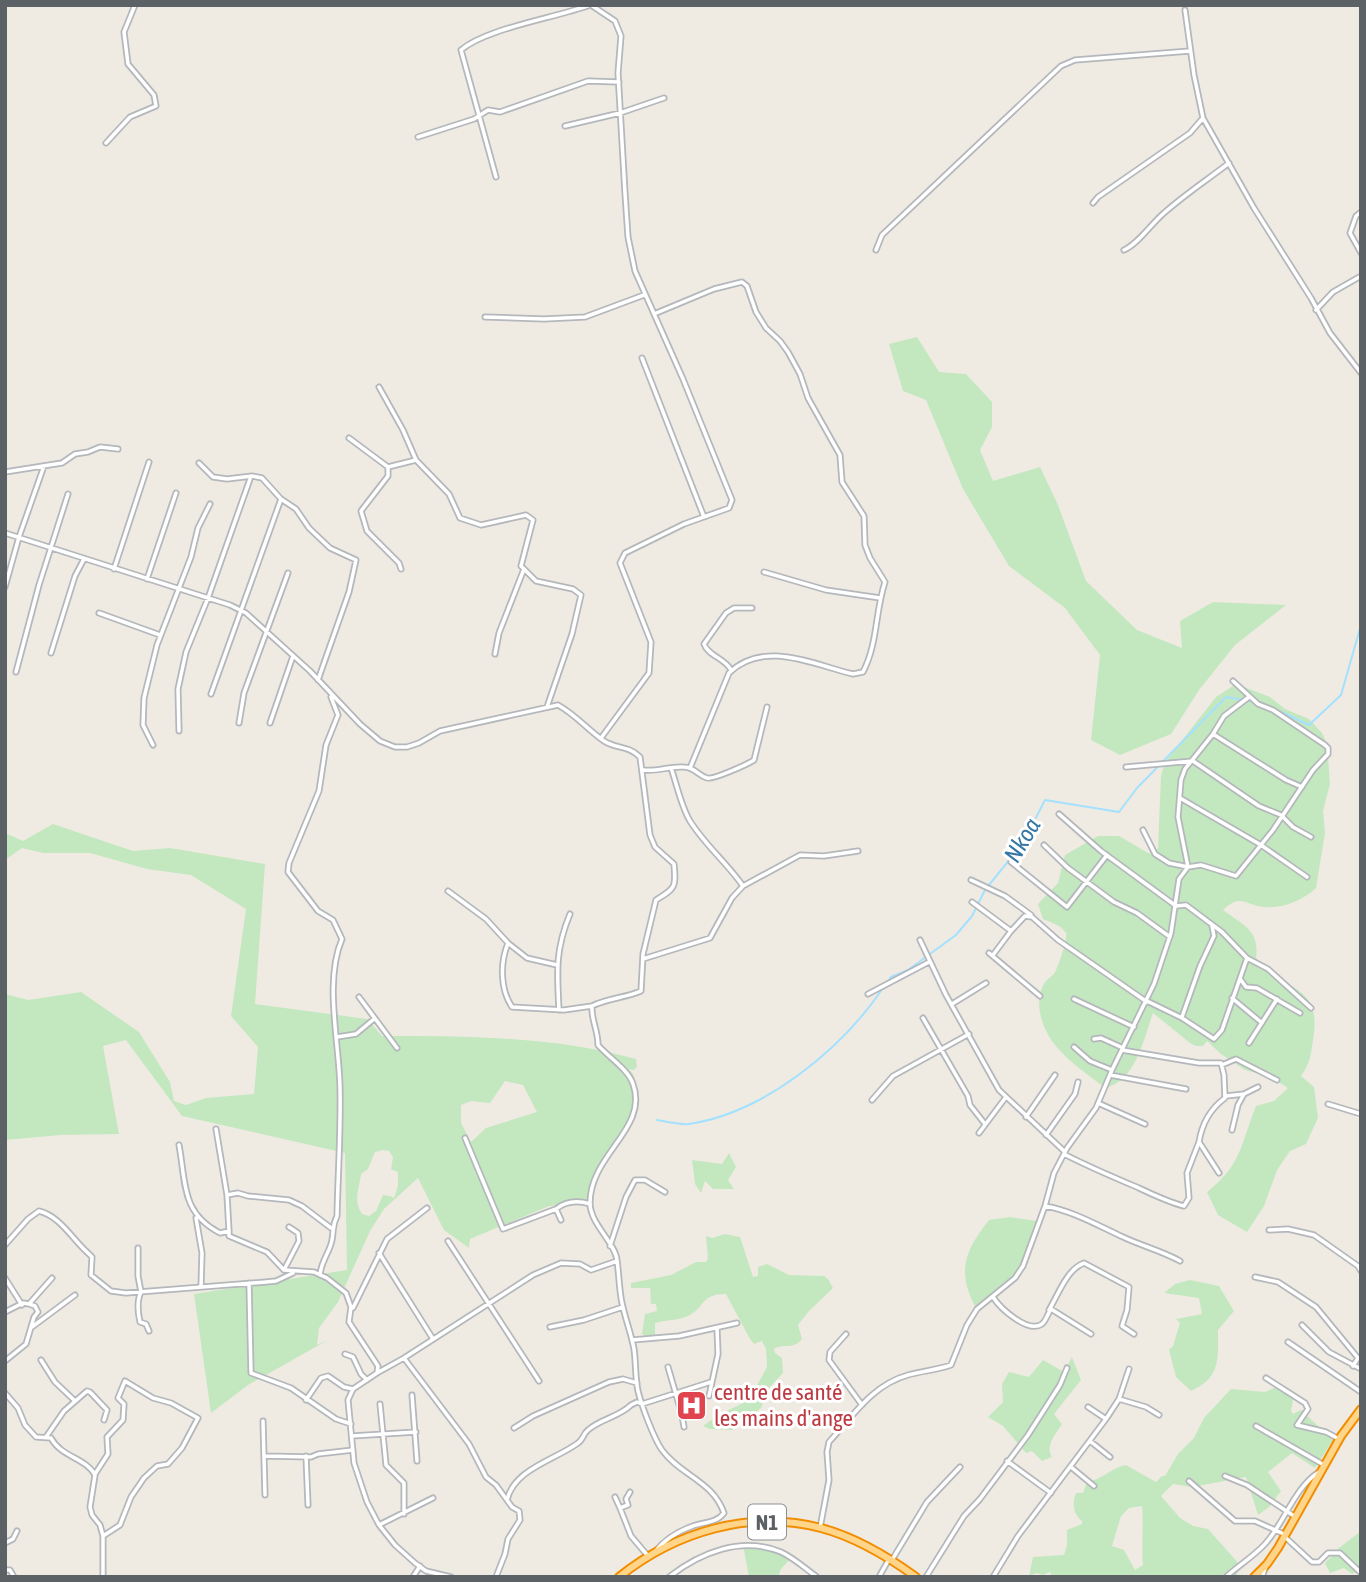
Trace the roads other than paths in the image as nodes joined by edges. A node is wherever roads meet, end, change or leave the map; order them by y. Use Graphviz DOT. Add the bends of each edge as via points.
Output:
graph roads {
  1 [pos="135,5"];
  2 [pos="591,5"];
  3 [pos="1185,10"];
  4 [pos="1190,51"];
  5 [pos="619,82"];
  6 [pos="664,98"];
  7 [pos="620,113"];
  8 [pos="481,115"];
  9 [pos="1203,117"];
  10 [pos="565,126"];
  11 [pos="418,136"];
  12 [pos="106,144"];
  13 [pos="1229,163"];
  14 [pos="496,177"];
  15 [pos="1093,203"];
  16 [pos="1361,212"];
  17 [pos="876,250"];
  18 [pos="1124,250"];
  19 [pos="1361,253"];
  20 [pos="1361,276"];
  21 [pos="644,295"];
  22 [pos="1316,310"];
  23 [pos="654,314"];
  24 [pos="485,317"];
  25 [pos="642,358"];
  26 [pos="1361,373"];
  27 [pos="379,387"];
  28 [pos="349,438"];
  29 [pos="118,449"];
  30 [pos="416,460"];
  31 [pos="149,462"];
  32 [pos="199,463"];
  33 [pos="44,466"];
  34 [pos="388,467"];
  35 [pos="5,472"];
  36 [pos="250,480"];
  37 [pos="176,493"];
  38 [pos="68,494"];
  39 [pos="282,499"];
  40 [pos="210,504"];
  41 [pos="704,517"];
  42 [pos="5,533"];
  43 [pos="19,537"];
  44 [pos="51,548"];
  45 [pos="84,559"];
  46 [pos="114,569"];
  47 [pos="401,569"];
  48 [pos="524,569"];
  49 [pos="764,572"];
  50 [pos="288,573"];
  51 [pos="147,579"];
  52 [pos="5,587"];
  53 [pos="179,590"];
  54 [pos="208,598"];
  55 [pos="880,598"];
  56 [pos="752,608"];
  57 [pos="240,610"];
  58 [pos="99,613"];
  59 [pos="267,633"];
  60 [pos="160,635"];
  61 [pos="51,653"];
  62 [pos="495,654"];
  63 [pos="293,656"];
  64 [pos="731,670"];
  65 [pos="16,672"];
  66 [pos="318,680"];
  67 [pos="1233,681"];
  68 [pos="211,694"];
  69 [pos="331,696"];
  70 [pos="1249,697"];
  71 [pos="547,707"];
  72 [pos="767,707"];
  73 [pos="239,723"];
  74 [pos="270,723"];
  75 [pos="179,732"];
  76 [pos="1213,734"];
  77 [pos="601,738"];
  78 [pos="153,745"];
  79 [pos="1193,761"];
  80 [pos="1126,766"];
  81 [pos="671,768"];
  82 [pos="690,768"];
  83 [pos="643,770"];
  84 [pos="1302,787"];
  85 [pos="1180,798"];
  86 [pos="1059,814"];
  87 [pos="1281,816"];
  88 [pos="1143,830"];
  89 [pos="1311,837"];
  90 [pos="1044,845"];
  91 [pos="1261,845"];
  92 [pos="858,850"];
  93 [pos="1107,855"];
  94 [pos="1011,862"];
  95 [pos="1188,867"];
  96 [pos="1307,877"];
  97 [pos="971,880"];
  98 [pos="1088,882"];
  99 [pos="743,886"];
  100 [pos="448,891"];
  101 [pos="972,901"];
  102 [pos="1176,906"];
  103 [pos="570,914"];
  104 [pos="1032,917"];
  105 [pos="1212,924"];
  106 [pos="1010,931"];
  107 [pos="1170,937"];
  108 [pos="920,940"];
  109 [pos="508,943"];
  110 [pos="1247,958"];
  111 [pos="643,959"];
  112 [pos="929,962"];
  113 [pos="557,965"];
  114 [pos="1241,979"];
  115 [pos="986,983"];
  116 [pos="868,993"];
  117 [pos="1040,996"];
  118 [pos="359,997"];
  119 [pos="1232,998"];
  120 [pos="1074,999"];
  121 [pos="1277,999"];
  122 [pos="1147,1001"];
  123 [pos="952,1004"];
  124 [pos="592,1006"];
  125 [pos="1311,1008"];
  126 [pos="559,1010"];
  127 [pos="1300,1013"];
  128 [pos="923,1018"];
  129 [pos="1182,1018"];
  130 [pos="374,1019"];
  131 [pos="1262,1023"];
  132 [pos="1134,1027"];
  133 [pos="969,1034"];
  134 [pos="337,1037"];
  135 [pos="1094,1039"];
  136 [pos="1250,1043"];
  137 [pos="1074,1047"];
  138 [pos="397,1048"];
  139 [pos="941,1049"];
  140 [pos="1122,1049"];
  141 [pos="1222,1065"];
  142 [pos="1111,1072"];
  143 [pos="1055,1074"];
  144 [pos="1277,1080"];
  145 [pos="1078,1082"];
  146 [pos="1258,1087"];
  147 [pos="1186,1089"];
  148 [pos="1244,1094"];
  149 [pos="1226,1096"];
  150 [pos="1006,1097"];
  151 [pos="872,1100"];
  152 [pos="1098,1103"];
  153 [pos="1328,1104"];
  154 [pos="1361,1114"];
  155 [pos="1026,1116"];
  156 [pos="985,1124"];
  157 [pos="1145,1124"];
  158 [pos="216,1129"];
  159 [pos="1231,1130"];
  160 [pos="979,1133"];
  161 [pos="1046,1135"];
  162 [pos="465,1138"];
  163 [pos="1199,1142"];
  164 [pos="179,1145"];
  165 [pos="1065,1153"];
  166 [pos="1219,1173"];
  167 [pos="666,1192"];
  168 [pos="227,1195"];
  169 [pos="590,1204"];
  170 [pos="1045,1206"];
  171 [pos="427,1208"];
  172 [pos="556,1209"];
  173 [pos="195,1216"];
  174 [pos="561,1220"];
  175 [pos="289,1227"];
  176 [pos="331,1228"];
  177 [pos="1269,1230"];
  178 [pos="229,1231"];
  179 [pos="448,1241"];
  180 [pos="5,1245"];
  181 [pos="610,1246"];
  182 [pos="138,1248"];
  183 [pos="379,1253"];
  184 [pos="617,1261"];
  185 [pos="1180,1261"];
  186 [pos="284,1270"];
  187 [pos="1361,1271"];
  188 [pos="295,1272"];
  189 [pos="320,1275"];
  190 [pos="1255,1277"];
  191 [pos="5,1278"];
  192 [pos="52,1278"];
  193 [pos="249,1283"];
  194 [pos="201,1287"];
  195 [pos="141,1292"];
  196 [pos="75,1295"];
  197 [pos="993,1297"];
  198 [pos="29,1304"];
  199 [pos="490,1304"];
  200 [pos="22,1305"];
  201 [pos="623,1307"];
  202 [pos="1049,1310"];
  203 [pos="5,1312"];
  204 [pos="351,1313"];
  205 [pos="737,1323"];
  206 [pos="1302,1325"];
  207 [pos="550,1327"];
  208 [pos="30,1328"];
  209 [pos="717,1328"];
  210 [pos="149,1331"];
  211 [pos="846,1334"];
  212 [pos="1091,1334"];
  213 [pos="1134,1334"];
  214 [pos="433,1339"];
  215 [pos="632,1340"];
  216 [pos="1288,1342"];
  217 [pos="345,1354"];
  218 [pos="404,1358"];
  219 [pos="41,1360"];
  220 [pos="5,1361"];
  221 [pos="1353,1366"];
  222 [pos="668,1367"];
  223 [pos="1067,1368"];
  224 [pos="1129,1369"];
  225 [pos="1361,1369"];
  226 [pos="377,1373"];
  227 [pos="1266,1378"];
  228 [pos="367,1380"];
  229 [pos="539,1381"];
  230 [pos="711,1382"];
  231 [pos="637,1384"];
  232 [pos="353,1389"];
  233 [pos="675,1392"];
  234 [pos="1361,1392"];
  235 [pos="5,1393"];
  236 [pos="412,1395"];
  237 [pos="709,1396"];
  238 [pos="1119,1399"];
  239 [pos="306,1400"];
  240 [pos="75,1401"];
  241 [pos="380,1404"];
  242 [pos="642,1404"];
  243 [pos="862,1405"];
  244 [pos="1088,1407"];
  245 [pos="1361,1409"];
  246 [pos="1159,1415"];
  247 [pos="1107,1419"];
  248 [pos="104,1420"];
  249 [pos="263,1421"];
  250 [pos="351,1424"];
  251 [pos="1256,1426"];
  252 [pos="684,1427"];
  253 [pos="514,1428"];
  254 [pos="416,1432"];
  255 [pos="383,1434"];
  256 [pos="352,1436"];
  257 [pos="46,1437"];
  258 [pos="1339,1439"];
  259 [pos="1090,1441"];
  260 [pos="353,1450"];
  261 [pos="265,1456"];
  262 [pos="306,1456"];
  263 [pos="1110,1457"];
  264 [pos="417,1461"];
  265 [pos="1007,1461"];
  266 [pos="960,1467"];
  267 [pos="1071,1467"];
  268 [pos="1323,1468"];
  269 [pos="94,1474"];
  270 [pos="1225,1476"];
  271 [pos="1189,1481"];
  272 [pos="1094,1486"];
  273 [pos="630,1492"];
  274 [pos="1051,1493"];
  275 [pos="265,1495"];
  276 [pos="615,1497"];
  277 [pos="433,1498"];
  278 [pos="507,1500"];
  279 [pos="308,1505"];
  280 [pos="620,1508"];
  281 [pos="1286,1512"];
  282 [pos="404,1514"];
  283 [pos="1296,1517"];
  284 [pos="379,1525"];
  285 [pos="820,1528"];
  286 [pos="1275,1530"];
  287 [pos="17,1531"];
  288 [pos="103,1536"];
  289 [pos="1285,1536"];
  290 [pos="5,1543"];
  291 [pos="651,1555"];
  292 [pos="890,1560"];
  293 [pos="1267,1564"];
  294 [pos="420,1566"];
  295 [pos="5,1570"];
  296 [pos="1361,1573"];
  297 [pos="672,1576"];
  298 [pos="929,1576"];
  299 [pos="14,1577"];
  300 [pos="103,1577"];
  301 [pos="413,1577"];
  302 [pos="451,1577"];
  303 [pos="496,1577"];
  304 [pos="619,1577"];
  305 [pos="817,1577"];
  306 [pos="879,1577"];
  307 [pos="916,1577"];
  308 [pos="993,1577"];
  309 [pos="1226,1577"];
  310 [pos="1254,1577"];
  311 [pos="1262,1577"];
  1 -- 12 [label="street" via="124,32 128,64 154,95 156,106 130,117"];
  2 -- 5 [label="street" via="614,21 621,36"];
  2 -- 8 [label="street" via="498,32 461,50"];
  3 -- 4 [label="street"];
  4 -- 9 [label="street"];
  4 -- 17 [label="street" via="1075,60 1061,66 882,235"];
  5 -- 7 [label="street"];
  5 -- 8 [label="street" via="588,81"];
  6 -- 7 [label="street"];
  7 -- 10 [label="street"];
  7 -- 21 [label="street" via="628,237"];
  8 -- 11 [label="street"];
  8 -- 14 [label="street"];
  9 -- 13 [label="street"];
  9 -- 15 [label="street" via="1190,133"];
  13 -- 18 [label="street"];
  13 -- 22 [label="street"];
  16 -- 19 [label="street" via="1350,233"];
  20 -- 22 [label="street" via="1332,292"];
  21 -- 23 [label="street"];
  21 -- 24 [label="street" via="585,317"];
  22 -- 26 [label="street"];
  23 -- 41 [label="street" via="732,500 729,508"];
  23 -- 55 [label="street" via="714,289 742,282 747,286 756,312 788,352 840,455 842,482 864,516 865,545 885,582"];
  25 -- 41 [label="street"];
  27 -- 30 [label="street"];
  28 -- 34 [label="street"];
  29 -- 33 [label="street" via="100,447"];
  30 -- 34 [label="street"];
  30 -- 48 [label="street" via="449,494 460,518 481,525 526,515 533,520"];
  31 -- 46 [label="street"];
  32 -- 39 [label="street" via="213,477 262,478"];
  33 -- 35 [label="street"];
  33 -- 43 [label="street"];
  34 -- 47 [label="street" via="388,475 361,511 367,531"];
  36 -- 54 [label="street"];
  37 -- 51 [label="street"];
  38 -- 44 [label="street"];
  39 -- 57 [label="street"];
  39 -- 66 [label="street" via="330,548 356,560"];
  40 -- 53 [label="street"];
  41 -- 77 [label="street" via="625,553 620,564 651,642 651,659 649,673"];
  42 -- 43 [label="street"];
  43 -- 44 [label="street"];
  43 -- 52 [label="street"];
  44 -- 45 [label="street"];
  44 -- 65 [label="street"];
  45 -- 46 [label="street"];
  45 -- 61 [label="street"];
  46 -- 51 [label="street"];
  48 -- 62 [label="street"];
  48 -- 71 [label="street" via="536,581 581,595"];
  49 -- 55 [label="street" via="826,590"];
  50 -- 59 [label="street"];
  51 -- 53 [label="street"];
  53 -- 54 [label="street"];
  53 -- 60 [label="street"];
  54 -- 57 [label="street"];
  54 -- 75 [label="street" via="186,652 178,689"];
  55 -- 64 [label="street" via="877,631 863,672 853,674 790,656 759,657"];
  56 -- 64 [label="street" via="726,613 704,644"];
  57 -- 59 [label="street"];
  57 -- 68 [label="street"];
  58 -- 60 [label="street"];
  59 -- 63 [label="street"];
  59 -- 73 [label="street" via="244,693"];
  60 -- 78 [label="street" via="144,698 143,725"];
  63 -- 66 [label="street"];
  63 -- 74 [label="street"];
  64 -- 82 [label="street"];
  66 -- 69 [label="street"];
  67 -- 70 [label="street"];
  69 -- 71 [label="street" via="380,741 396,747 419,743 440,731"];
  69 -- 134 [label="street" via="338,715 326,745 319,791 288,872 318,911 333,920 342,939 334,956"];
  70 -- 76 [label="street" via="1224,716"];
  70 -- 84 [label="street" via="1328,748"];
  71 -- 77 [label="street" via="558,705"];
  72 -- 82 [label="street" via="754,760 712,779"];
  76 -- 79 [label="street"];
  76 -- 84 [label="street"];
  77 -- 83 [label="street" via="632,749"];
  79 -- 80 [label="street"];
  79 -- 85 [label="street" via="1181,780"];
  79 -- 87 [label="street"];
  81 -- 82 [label="street"];
  81 -- 83 [label="street"];
  81 -- 99 [label="street" via="688,817"];
  83 -- 111 [label="street" via="650,835 655,847 674,864 676,883 656,900"];
  84 -- 87 [label="street"];
  85 -- 91 [label="street"];
  85 -- 95 [label="street" via="1178,817"];
  86 -- 93 [label="street"];
  87 -- 89 [label="street"];
  87 -- 91 [label="street"];
  88 -- 95 [label="street" via="1155,854"];
  90 -- 98 [label="street"];
  91 -- 95 [label="street" via="1236,876 1201,865"];
  91 -- 96 [label="street"];
  92 -- 99 [label="street" via="800,855"];
  93 -- 98 [label="street"];
  93 -- 102 [label="street"];
  94 -- 98 [label="street" via="1068,907"];
  95 -- 102 [label="street" via="1179,879"];
  97 -- 104 [label="street"];
  98 -- 107 [label="street"];
  99 -- 111 [label="street" via="710,938"];
  100 -- 109 [label="street" via="486,919"];
  101 -- 106 [label="street"];
  102 -- 105 [label="street" via="1186,905"];
  102 -- 107 [label="street"];
  103 -- 113 [label="street" via="560,939"];
  104 -- 106 [label="street" via="1025,916"];
  104 -- 122 [label="street"];
  105 -- 110 [label="street"];
  105 -- 129 [label="street" via="1214,936"];
  106 -- 117 [label="street" via="991,954"];
  107 -- 122 [label="street"];
  108 -- 112 [label="street"];
  109 -- 113 [label="street" via="527,958"];
  109 -- 126 [label="street" via="503,983 512,1007"];
  110 -- 114 [label="street"];
  110 -- 125 [label="street" via="1268,968"];
  111 -- 124 [label="street" via="641,991"];
  112 -- 116 [label="street"];
  112 -- 123 [label="street"];
  113 -- 126 [label="street"];
  114 -- 119 [label="street"];
  114 -- 121 [label="street" via="1246,987"];
  115 -- 123 [label="street"];
  118 -- 130 [label="street"];
  119 -- 129 [label="street" via="1222,1030 1214,1039"];
  119 -- 131 [label="street"];
  120 -- 132 [label="street"];
  121 -- 127 [label="street"];
  121 -- 131 [label="street"];
  122 -- 129 [label="street"];
  122 -- 132 [label="street"];
  123 -- 133 [label="street"];
  124 -- 126 [label="street"];
  124 -- 169 [label="street" via="598,1045 633,1082 638,1102 634,1119 602,1162"];
  128 -- 139 [label="street"];
  130 -- 134 [label="street" via="356,1034"];
  130 -- 138 [label="street"];
  131 -- 136 [label="street"];
  132 -- 140 [label="street"];
  133 -- 139 [label="street"];
  133 -- 150 [label="street"];
  134 -- 176 [label="street" via="338,1199"];
  135 -- 140 [label="street"];
  137 -- 142 [label="street"];
  139 -- 151 [label="street" via="893,1076"];
  139 -- 156 [label="street"];
  140 -- 141 [label="street"];
  140 -- 142 [label="street"];
  141 -- 144 [label="street" via="1236,1059"];
  141 -- 149 [label="street"];
  142 -- 147 [label="street"];
  142 -- 152 [label="street"];
  143 -- 155 [label="street"];
  145 -- 161 [label="street" via="1075,1094"];
  146 -- 148 [label="street"];
  148 -- 149 [label="street"];
  148 -- 159 [label="street"];
  149 -- 163 [label="street" via="1206,1120"];
  150 -- 155 [label="street"];
  150 -- 156 [label="street"];
  152 -- 157 [label="street"];
  152 -- 165 [label="street"];
  153 -- 154 [label="street"];
  155 -- 161 [label="street"];
  156 -- 160 [label="street"];
  158 -- 168 [label="street"];
  161 -- 165 [label="street"];
  162 -- 172 [label="street" via="503,1228"];
  163 -- 165 [label="street" via="1187,1173 1189,1198 1184,1206 1111,1178"];
  163 -- 166 [label="street"];
  164 -- 173 [label="street"];
  165 -- 170 [label="street"];
  167 -- 181 [label="street" via="645,1180 635,1180"];
  168 -- 176 [label="street" via="289,1200"];
  168 -- 178 [label="street"];
  169 -- 172 [label="street" via="570,1202"];
  169 -- 181 [label="street"];
  170 -- 185 [label="street" via="1065,1209"];
  170 -- 197 [label="street" via="1023,1266"];
  171 -- 183 [label="street" via="387,1239"];
  172 -- 174 [label="street"];
  173 -- 178 [label="street" via="220,1233"];
  173 -- 194 [label="street" via="202,1253"];
  175 -- 186 [label="street" via="298,1233 299,1241"];
  176 -- 189 [label="street" via="332,1240"];
  177 -- 187 [label="street" via="1314,1235"];
  178 -- 186 [label="street" via="229,1236 267,1252"];
  179 -- 199 [label="street"];
  180 -- 195 [label="street" via="28,1219 39,1211 45,1213 92,1257 95,1280 111,1291"];
  181 -- 184 [label="street"];
  182 -- 195 [label="street"];
  183 -- 204 [label="street"];
  183 -- 214 [label="street"];
  184 -- 199 [label="street" via="591,1270 561,1263 533,1275"];
  184 -- 201 [label="street"];
  186 -- 188 [label="street"];
  188 -- 189 [label="street"];
  188 -- 193 [label="street" via="276,1281"];
  189 -- 204 [label="street" via="346,1293"];
  190 -- 221 [label="street" via="1278,1282 1316,1307 1358,1358"];
  191 -- 200 [label="street"];
  192 -- 198 [label="street"];
  193 -- 194 [label="street"];
  193 -- 239 [label="street" via="251,1373 291,1388"];
  194 -- 195 [label="street"];
  195 -- 210 [label="street" via="139,1317"];
  196 -- 208 [label="street"];
  197 -- 202 [label="street" via="1004,1311 1033,1325 1042,1324"];
  197 -- 243 [label="street" via="976,1309 951,1365 886,1384"];
  198 -- 200 [label="street"];
  198 -- 208 [label="street" via="38,1312"];
  199 -- 214 [label="street"];
  199 -- 229 [label="street"];
  200 -- 203 [label="street"];
  201 -- 207 [label="street"];
  201 -- 215 [label="street"];
  202 -- 212 [label="street"];
  202 -- 213 [label="street" via="1070,1275 1084,1263 1129,1287 1122,1326"];
  204 -- 226 [label="street" via="349,1322"];
  205 -- 209 [label="street"];
  206 -- 221 [label="street" via="1329,1352"];
  208 -- 220 [label="street" via="26,1344"];
  209 -- 215 [label="street"];
  209 -- 230 [label="street" via="718,1354"];
  211 -- 243 [label="street" via="830,1352 829,1360"];
  214 -- 218 [label="street"];
  215 -- 231 [label="street"];
  216 -- 234 [label="street"];
  217 -- 228 [label="street" via="353,1357"];
  218 -- 226 [label="street"];
  218 -- 278 [label="street"];
  219 -- 240 [label="street"];
  221 -- 225 [label="street"];
  222 -- 233 [label="street"];
  223 -- 265 [label="street" via="1028,1435"];
  224 -- 238 [label="street"];
  226 -- 228 [label="street"];
  227 -- 258 [label="street" via="1305,1404 1308,1409 1297,1425"];
  228 -- 232 [label="street"];
  230 -- 233 [label="street"];
  230 -- 237 [label="street"];
  231 -- 242 [label="street"];
  231 -- 253 [label="street" via="623,1378 609,1382"];
  232 -- 239 [label="street" via="328,1376 321,1378"];
  232 -- 250 [label="street" via="348,1400"];
  233 -- 242 [label="street"];
  233 -- 252 [label="street"];
  235 -- 257 [label="street" via="36,1437"];
  236 -- 254 [label="street"];
  238 -- 246 [label="street"];
  238 -- 247 [label="street"];
  239 -- 250 [label="street"];
  240 -- 248 [label="street" via="90,1392 107,1410"];
  240 -- 257 [label="street"];
  241 -- 255 [label="street"];
  242 -- 278 [label="street" via="637,1402 587,1431 581,1442 515,1481"];
  242 -- 291 [label="street" via="662,1450 710,1489 724,1513 686,1529"];
  243 -- 285 [label="street" via="828,1443 830,1480"];
  244 -- 247 [label="street"];
  245 -- 258 [label="highway"];
  247 -- 259 [label="street"];
  249 -- 261 [label="street"];
  250 -- 256 [label="street"];
  251 -- 268 [label="street"];
  254 -- 255 [label="street"];
  254 -- 264 [label="street"];
  255 -- 256 [label="street"];
  255 -- 282 [label="street" via="386,1465 404,1483"];
  256 -- 260 [label="street"];
  257 -- 269 [label="street" via="91,1467"];
  258 -- 268 [label="highway"];
  259 -- 263 [label="street"];
  259 -- 267 [label="street"];
  260 -- 262 [label="street"];
  260 -- 284 [label="street" via="366,1502"];
  261 -- 262 [label="street"];
  261 -- 275 [label="street"];
  262 -- 279 [label="street"];
  265 -- 274 [label="street"];
  265 -- 298 [label="street" via="964,1516"];
  266 -- 292 [label="street" via="927,1502"];
  267 -- 272 [label="street"];
  267 -- 274 [label="street"];
  268 -- 281 [label="street"];
  268 -- 283 [label="highway"];
  269 -- 288 [label="street" via="90,1507"];
  269 -- 288 [label="street" via="108,1454 107,1437 123,1420 124,1404 118,1398 125,1381 198,1418 182,1448 168,1464 157,1466 144,1478 120,1525"];
  270 -- 281 [label="street"];
  271 -- 286 [label="street" via="1235,1521 1255,1521"];
  273 -- 280 [label="street" via="628,1505"];
  274 -- 308 [label="street"];
  276 -- 280 [label="street"];
  277 -- 282 [label="street"];
  278 -- 303 [label="street" via="519,1511 520,1520 508,1539"];
  280 -- 291 [label="street" via="631,1536"];
  281 -- 283 [label="street"];
  281 -- 286 [label="street"];
  282 -- 284 [label="street"];
  283 -- 289 [label="highway"];
  284 -- 294 [label="street"];
  285 -- 291 [label="highway, N1" via="779,1522 733,1524 680,1539"];
  285 -- 292 [label="highway, N1" via="866,1545"];
  286 -- 289 [label="street"];
  286 -- 309 [label="street"];
  287 -- 290 [label="street"];
  288 -- 300 [label="street"];
  289 -- 293 [label="highway"];
  289 -- 296 [label="street" via="1312,1562 1328,1553 1340,1553"];
  291 -- 304 [label="highway, N1"];
  292 -- 306 [label="street"];
  292 -- 307 [label="highway, N1"];
  293 -- 310 [label="highway"];
  293 -- 311 [label="street"];
  294 -- 301 [label="street"];
  294 -- 302 [label="street"];
  295 -- 299 [label="street"];
  297 -- 305 [label="street" via="683,1566 732,1546 783,1553"];
}
